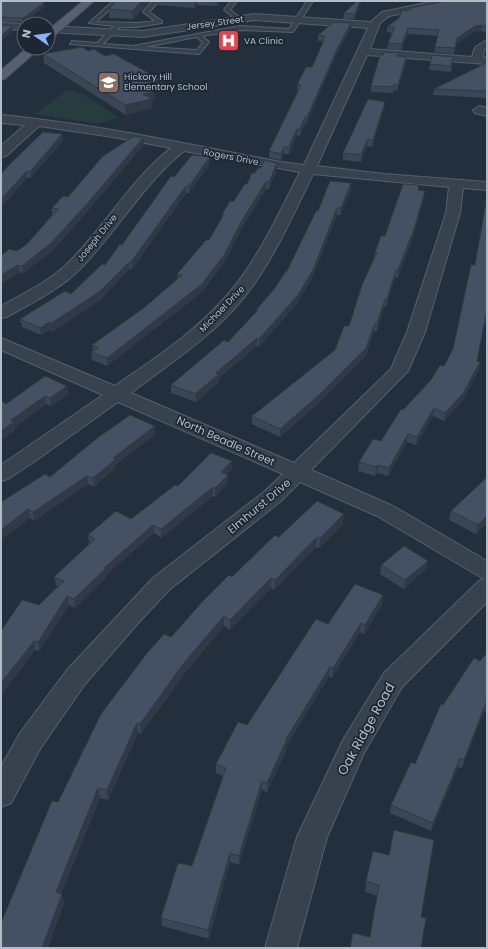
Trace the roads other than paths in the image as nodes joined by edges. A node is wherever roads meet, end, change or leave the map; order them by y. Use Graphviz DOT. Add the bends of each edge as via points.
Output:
graph roads {
  1 [pos="89,1"];
  2 [pos="116,1"];
  3 [pos="156,1"];
  4 [pos="234,1"];
  5 [pos="310,1"];
  6 [pos="450,1"];
  7 [pos="239,18"];
  8 [pos="299,19"];
  9 [pos="56,23"];
  10 [pos="118,25"];
  11 [pos="375,25"];
  12 [pos="1,26"];
  13 [pos="16,27"];
  14 [pos="56,29"];
  15 [pos="109,34"];
  16 [pos="197,35"];
  17 [pos="72,43"];
  18 [pos="487,43"];
  19 [pos="98,45"];
  20 [pos="134,47"];
  21 [pos="364,52"];
  22 [pos="25,56"];
  23 [pos="482,61"];
  24 [pos="1,76"];
  25 [pos="1,118"];
  26 [pos="36,122"];
  27 [pos="181,147"];
  28 [pos="1,153"];
  29 [pos="309,170"];
  30 [pos="456,184"];
  31 [pos="487,186"];
  32 [pos="1,313"];
  33 [pos="1,343"];
  34 [pos="117,394"];
  35 [pos="297,472"];
  36 [pos="1,474"];
  37 [pos="487,572"];
  38 [pos="487,587"];
  39 [pos="1,794"];
  40 [pos="281,948"];
  1 -- 9 [label="main road"];
  2 -- 10 [label="lane" via="92,23"];
  3 -- 10 [label="lane" via="146,12 160,22"];
  4 -- 7 [label="lane" via="228,10"];
  5 -- 8 [label="lane"];
  6 -- 11 [label="street" via="386,14 379,18"];
  7 -- 8 [label="street, Jersey Street"];
  7 -- 15 [label="street, Jersey Street" via="143,34"];
  8 -- 11 [label="street, Jersey Street"];
  8 -- 16 [label="lane" via="291,31 240,28"];
  10 -- 15 [label="lane"];
  11 -- 21 [label="street, Michael Drive"];
  12 -- 13 [label="street"];
  14 -- 15 [label="street, Jersey Street"];
  15 -- 19 [label="lane"];
  16 -- 20 [label="lane"];
  16 -- 20 [label="lane" via="206,42 199,52"];
  17 -- 19 [label="lane"];
  18 -- 23 [label="street" via="479,49"];
  19 -- 20 [label="lane"];
  21 -- 23 [label="street"];
  21 -- 29 [label="street, Michael Drive"];
  22 -- 24 [label="main road"];
  25 -- 26 [label="street, Rogers Drive"];
  26 -- 27 [label="street, Rogers Drive" via="113,133"];
  26 -- 28 [label="street"];
  27 -- 29 [label="street, Rogers Drive"];
  27 -- 32 [label="street, Joseph Drive" via="152,171 94,243 62,277"];
  29 -- 30 [label="street, Rogers Drive"];
  29 -- 34 [label="street, Michael Drive" via="257,269 235,297 208,325"];
  30 -- 31 [label="street, Rogers Drive"];
  30 -- 35 [label="street, Elmhurst Drive" via="454,213 416,332 399,370"];
  33 -- 34 [label="street, North Beadle Street"];
  34 -- 35 [label="street, North Beadle Street"];
  34 -- 36 [label="street, Michael Drive" via="38,451"];
  35 -- 37 [label="street, North Beadle Street" via="385,511"];
  35 -- 39 [label="street, Elmhurst Drive" via="273,496 162,584 131,615 76,677 30,741"];
  38 -- 40 [label="street, Oak Ridge Road" via="393,680 353,748 312,837"];
}
